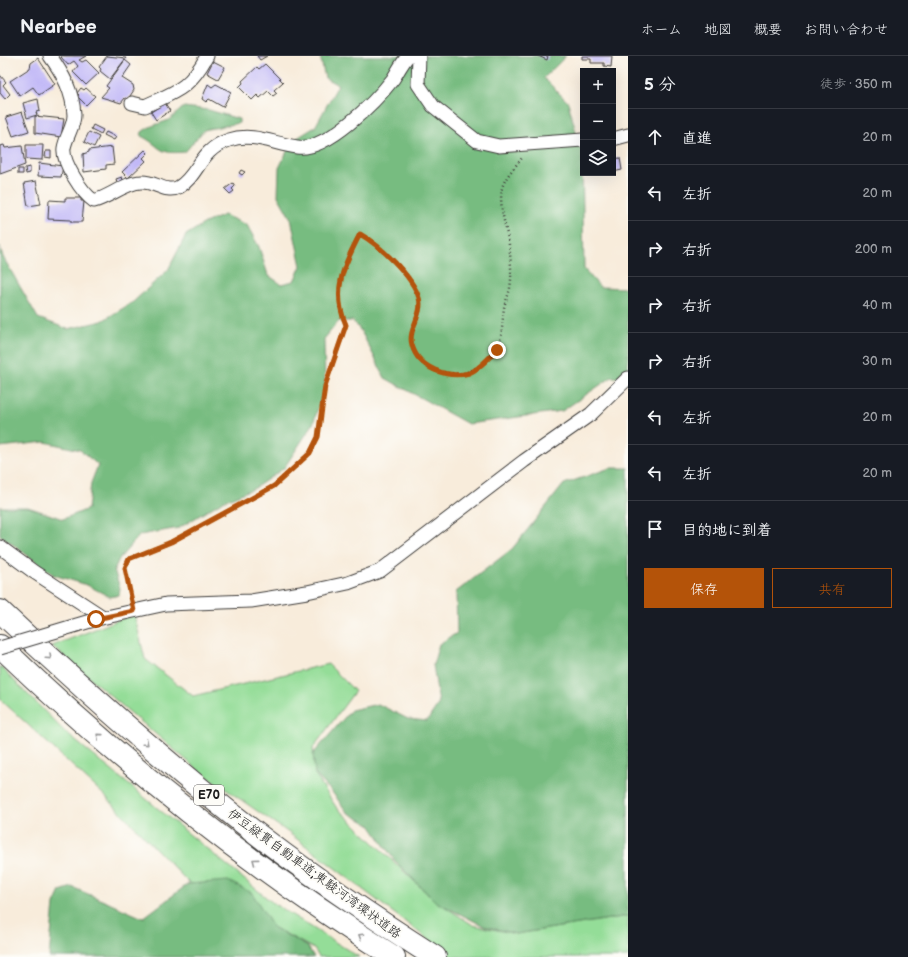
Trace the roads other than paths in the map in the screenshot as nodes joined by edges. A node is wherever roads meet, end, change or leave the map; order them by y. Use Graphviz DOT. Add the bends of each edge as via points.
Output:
graph roads {
  1 [pos="50,56"];
  2 [pos="207,56"];
  3 [pos="408,56"];
  4 [pos="419,56"];
  5 [pos="132,103"];
  6 [pos="628,135"];
  7 [pos="616,138"];
  8 [pos="580,140"];
  9 [pos="628,378"];
  10 [pos="0,547"];
  11 [pos="0,611"];
  12 [pos="100,618"];
  13 [pos="0,647"];
  14 [pos="394,957"];
  15 [pos="435,957"];
  1 -- 3 [label="street" via="67,83 73,105 73,123 64,149 66,158 76,180 94,200 141,182 168,190 178,188 186,182 213,148 241,136 296,147 317,145 369,105"];
  2 -- 5 [label="street" via="186,86 145,106"];
  4 -- 8 [label="street" via="418,84 433,106 477,141 499,146"];
  6 -- 7 [label="street"];
  9 -- 12 [label="street" via="591,414 524,461 380,571 348,583 307,592 251,601 166,604"];
  10 -- 12 [label="street"];
  11 -- 15 [label="highway, 伊豆縦貫自動車道;東駿河湾環状道路 / E70, one-way" via="163,758 266,840 358,907"];
  12 -- 13 [label="street, bridge"];
  14 -- 13 [label="highway, 伊豆縦貫自動車道;東駿河湾環状道路 / E70, one-way" via="259,864 157,786 52,696"];
}
